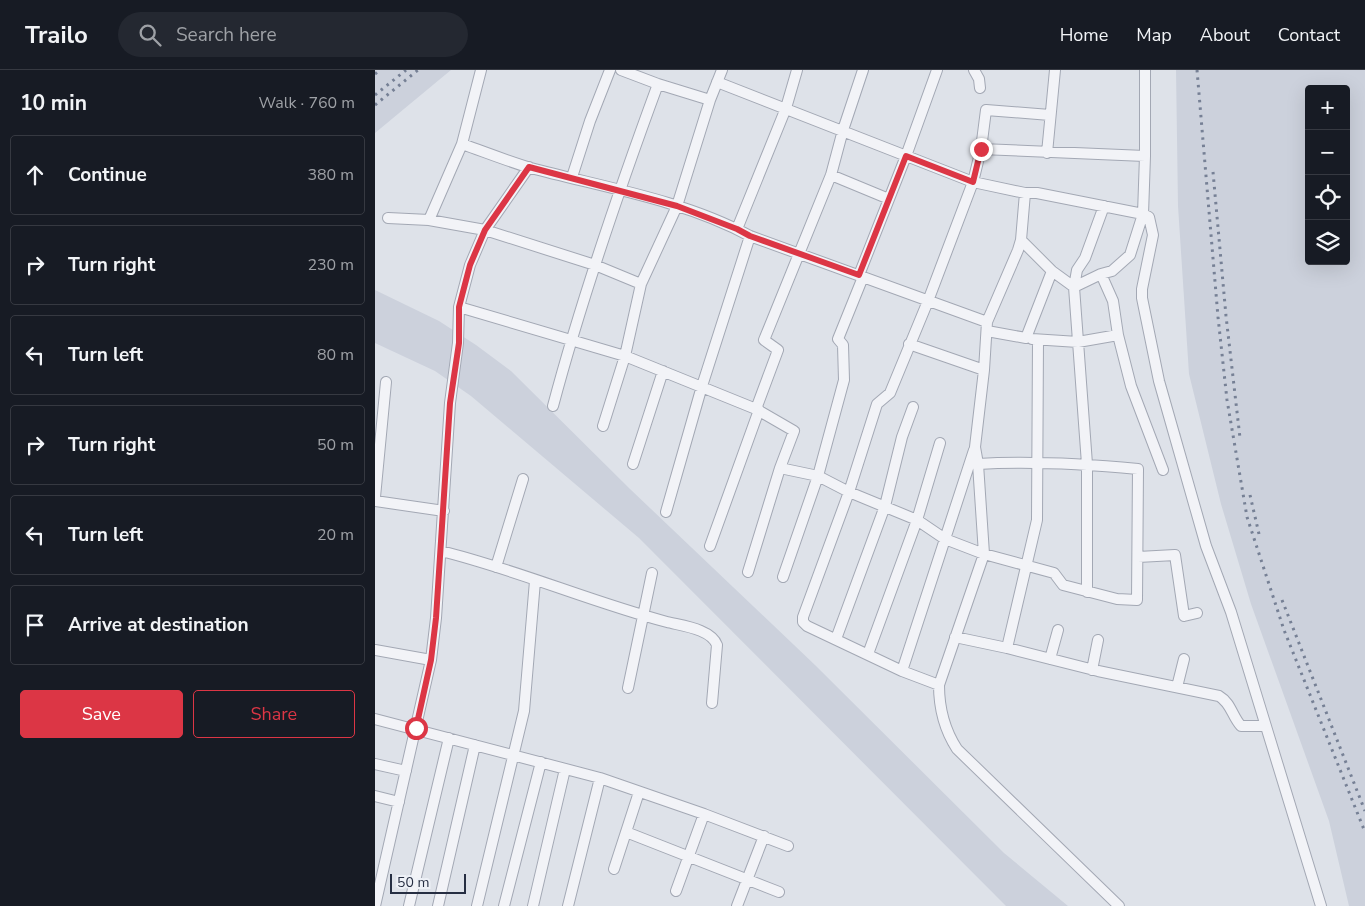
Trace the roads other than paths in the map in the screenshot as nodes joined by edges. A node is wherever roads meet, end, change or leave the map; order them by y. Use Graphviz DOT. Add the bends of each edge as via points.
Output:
graph roads {
  1 [pos="481,70"];
  2 [pos="610,70"];
  3 [pos="621,70"];
  4 [pos="722,70"];
  5 [pos="797,70"];
  6 [pos="863,70"];
  7 [pos="937,70"];
  8 [pos="974,70"];
  9 [pos="1055,70"];
  10 [pos="1145,70"];
  11 [pos="717,82"];
  12 [pos="658,84"];
  13 [pos="980,88"];
  14 [pos="710,100"];
  15 [pos="786,108"];
  16 [pos="1050,115"];
  17 [pos="843,130"];
  18 [pos="462,144"];
  19 [pos="981,149"];
  20 [pos="1047,153"];
  21 [pos="906,156"];
  22 [pos="1145,156"];
  23 [pos="529,167"];
  24 [pos="831,175"];
  25 [pos="571,177"];
  26 [pos="973,182"];
  27 [pos="619,190"];
  28 [pos="1025,193"];
  29 [pos="889,200"];
  30 [pos="677,206"];
  31 [pos="1104,206"];
  32 [pos="1143,214"];
  33 [pos="388,218"];
  34 [pos="429,220"];
  35 [pos="737,229"];
  36 [pos="485,230"];
  37 [pos="750,236"];
  38 [pos="1021,240"];
  39 [pos="799,252"];
  40 [pos="595,265"];
  41 [pos="1052,271"];
  42 [pos="1101,274"];
  43 [pos="861,276"];
  44 [pos="641,284"];
  45 [pos="1074,287"];
  46 [pos="928,301"];
  47 [pos="459,307"];
  48 [pos="987,327"];
  49 [pos="1118,335"];
  50 [pos="1026,338"];
  51 [pos="571,339"];
  52 [pos="1039,340"];
  53 [pos="1078,342"];
  54 [pos="909,344"];
  55 [pos="625,356"];
  56 [pos="984,370"];
  57 [pos="663,371"];
  58 [pos="385,382"];
  59 [pos="701,386"];
  60 [pos="553,406"];
  61 [pos="913,407"];
  62 [pos="758,410"];
  63 [pos="603,426"];
  64 [pos="940,443"];
  65 [pos="975,447"];
  66 [pos="633,464"];
  67 [pos="978,464"];
  68 [pos="1037,464"];
  69 [pos="1087,464"];
  70 [pos="780,468"];
  71 [pos="1163,470"];
  72 [pos="818,476"];
  73 [pos="523,479"];
  74 [pos="849,492"];
  75 [pos="375,497"];
  76 [pos="375,501"];
  77 [pos="885,506"];
  78 [pos="444,510"];
  79 [pos="666,512"];
  80 [pos="917,520"];
  81 [pos="945,539"];
  82 [pos="710,546"];
  83 [pos="441,551"];
  84 [pos="984,554"];
  85 [pos="1138,557"];
  86 [pos="1027,565"];
  87 [pos="496,566"];
  88 [pos="748,572"];
  89 [pos="652,573"];
  90 [pos="783,577"];
  91 [pos="535,581"];
  92 [pos="1087,592"];
  93 [pos="1197,613"];
  94 [pos="643,616"];
  95 [pos="1058,630"];
  96 [pos="955,637"];
  97 [pos="836,639"];
  98 [pos="1098,640"];
  99 [pos="1007,648"];
  100 [pos="375,650"];
  101 [pos="868,654"];
  102 [pos="1050,659"];
  103 [pos="1184,659"];
  104 [pos="431,660"];
  105 [pos="1092,670"];
  106 [pos="902,671"];
  107 [pos="939,685"];
  108 [pos="1177,687"];
  109 [pos="628,688"];
  110 [pos="712,703"];
  111 [pos="375,718"];
  112 [pos="1266,726"];
  113 [pos="416,728"];
  114 [pos="449,738"];
  115 [pos="475,745"];
  116 [pos="513,755"];
  117 [pos="541,762"];
  118 [pos="375,764"];
  119 [pos="565,769"];
  120 [pos="406,772"];
  121 [pos="600,778"];
  122 [pos="639,792"];
  123 [pos="375,796"];
  124 [pos="399,802"];
  125 [pos="704,814"];
  126 [pos="626,832"];
  127 [pos="764,836"];
  128 [pos="788,846"];
  129 [pos="688,857"];
  130 [pos="614,869"];
  131 [pos="747,880"];
  132 [pos="676,891"];
  133 [pos="779,892"];
  134 [pos="376,900"];
  135 [pos="409,906"];
  136 [pos="438,906"];
  137 [pos="477,906"];
  138 [pos="505,906"];
  139 [pos="533,906"];
  140 [pos="568,906"];
  141 [pos="737,906"];
  142 [pos="1119,906"];
  143 [pos="1321,906"];
  1 -- 18 [label="street"];
  2 -- 25 [label="street"];
  3 -- 12 [label="street"];
  4 -- 11 [label="street"];
  5 -- 15 [label="street"];
  6 -- 17 [label="street"];
  7 -- 21 [label="street"];
  8 -- 13 [label="street"];
  9 -- 16 [label="street"];
  10 -- 22 [label="street"];
  11 -- 14 [label="street"];
  11 -- 15 [label="street"];
  12 -- 14 [label="street"];
  12 -- 27 [label="street"];
  14 -- 30 [label="street"];
  15 -- 17 [label="street"];
  15 -- 35 [label="street"];
  16 -- 19 [label="street" via="986,110"];
  16 -- 20 [label="street"];
  17 -- 21 [label="street"];
  17 -- 24 [label="street"];
  18 -- 23 [label="street"];
  18 -- 34 [label="street"];
  19 -- 20 [label="street"];
  19 -- 26 [label="street"];
  20 -- 22 [label="street"];
  21 -- 26 [label="street"];
  21 -- 29 [label="street"];
  22 -- 32 [label="street"];
  23 -- 25 [label="street"];
  23 -- 36 [label="street"];
  24 -- 29 [label="street"];
  24 -- 39 [label="street"];
  25 -- 27 [label="street"];
  26 -- 28 [label="street"];
  26 -- 46 [label="street"];
  27 -- 30 [label="street"];
  27 -- 40 [label="street"];
  28 -- 31 [label="street"];
  28 -- 38 [label="street"];
  29 -- 43 [label="street"];
  30 -- 35 [label="street"];
  30 -- 44 [label="street"];
  31 -- 32 [label="street"];
  31 -- 45 [label="street" via="1085,258 1077,270"];
  32 -- 42 [label="street" via="1130,255 1112,271"];
  32 -- 112 [label="street" via="1149,217 1153,236 1142,298 1159,381 1207,546"];
  33 -- 34 [label="street"];
  34 -- 36 [label="street"];
  35 -- 37 [label="street"];
  36 -- 40 [label="street"];
  36 -- 47 [label="street" via="470,265"];
  37 -- 39 [label="street"];
  37 -- 59 [label="street"];
  38 -- 41 [label="street"];
  38 -- 48 [label="street"];
  39 -- 43 [label="street"];
  39 -- 62 [label="street" via="764,340 778,350"];
  40 -- 44 [label="street"];
  40 -- 51 [label="street"];
  41 -- 45 [label="street"];
  41 -- 50 [label="street"];
  42 -- 45 [label="street"];
  42 -- 49 [label="street" via="1113,301"];
  43 -- 46 [label="street"];
  43 -- 72 [label="street" via="838,339 843,345 844,380"];
  44 -- 55 [label="street"];
  45 -- 53 [label="street"];
  46 -- 48 [label="street"];
  46 -- 54 [label="street"];
  47 -- 51 [label="street"];
  47 -- 78 [label="street" via="459,343 450,403"];
  48 -- 50 [label="street"];
  48 -- 56 [label="street"];
  49 -- 53 [label="street"];
  49 -- 71 [label="street" via="1131,386"];
  50 -- 52 [label="street"];
  51 -- 55 [label="street"];
  51 -- 60 [label="street"];
  52 -- 53 [label="street"];
  52 -- 68 [label="street"];
  53 -- 69 [label="street"];
  54 -- 56 [label="street"];
  54 -- 74 [label="street" via="890,393 877,404"];
  55 -- 57 [label="street"];
  55 -- 63 [label="street"];
  56 -- 65 [label="street"];
  57 -- 59 [label="street"];
  57 -- 66 [label="street"];
  58 -- 75 [label="street"];
  59 -- 62 [label="street"];
  59 -- 79 [label="street"];
  61 -- 77 [label="street"];
  62 -- 70 [label="street" via="794,431"];
  62 -- 82 [label="street"];
  64 -- 80 [label="street"];
  65 -- 67 [label="street"];
  65 -- 81 [label="street"];
  67 -- 68 [label="street"];
  67 -- 84 [label="street"];
  68 -- 69 [label="street"];
  68 -- 86 [label="street" via="1037,520"];
  69 -- 85 [label="street" via="1137,468"];
  69 -- 92 [label="street"];
  70 -- 72 [label="street"];
  70 -- 88 [label="street"];
  72 -- 74 [label="street"];
  72 -- 90 [label="street"];
  73 -- 87 [label="street"];
  74 -- 77 [label="street"];
  74 -- 97 [label="street" via="803,616 807,626"];
  76 -- 78 [label="street"];
  77 -- 80 [label="street"];
  77 -- 97 [label="street"];
  78 -- 83 [label="street"];
  80 -- 81 [label="street"];
  80 -- 101 [label="street"];
  81 -- 84 [label="street"];
  81 -- 106 [label="street"];
  83 -- 87 [label="street"];
  83 -- 104 [label="street"];
  84 -- 86 [label="street"];
  84 -- 96 [label="street"];
  85 -- 92 [label="street" via="1137,600"];
  85 -- 93 [label="street" via="1175,555 1184,616"];
  86 -- 92 [label="street" via="1054,573 1063,585"];
  86 -- 99 [label="street"];
  87 -- 91 [label="street"];
  89 -- 94 [label="street"];
  91 -- 94 [label="street"];
  91 -- 116 [label="street" via="524,711"];
  94 -- 109 [label="street"];
  94 -- 110 [label="street" via="698,630 715,639"];
  95 -- 102 [label="street"];
  96 -- 99 [label="street"];
  96 -- 107 [label="street"];
  97 -- 101 [label="street"];
  98 -- 105 [label="street"];
  99 -- 102 [label="street"];
  100 -- 104 [label="street"];
  101 -- 106 [label="street"];
  102 -- 105 [label="street"];
  103 -- 108 [label="street"];
  104 -- 113 [label="street"];
  105 -- 108 [label="street"];
  106 -- 107 [label="street"];
  107 -- 142 [label="street" via="939,707 957,749"];
  108 -- 112 [label="street" via="1224,699 1241,726"];
  111 -- 113 [label="street"];
  112 -- 143 [label="street"];
  113 -- 114 [label="street"];
  113 -- 120 [label="street"];
  114 -- 115 [label="street"];
  114 -- 135 [label="street"];
  115 -- 116 [label="street"];
  115 -- 136 [label="street"];
  116 -- 117 [label="street"];
  116 -- 137 [label="street"];
  117 -- 119 [label="street"];
  117 -- 138 [label="street"];
  118 -- 120 [label="street"];
  119 -- 121 [label="street"];
  119 -- 139 [label="street"];
  120 -- 124 [label="street"];
  121 -- 122 [label="street"];
  121 -- 140 [label="street"];
  122 -- 125 [label="street"];
  122 -- 126 [label="street"];
  123 -- 124 [label="street"];
  124 -- 134 [label="street"];
  125 -- 127 [label="street"];
  125 -- 129 [label="street"];
  126 -- 129 [label="street"];
  126 -- 130 [label="street"];
  127 -- 128 [label="street"];
  127 -- 131 [label="street"];
  129 -- 131 [label="street"];
  129 -- 132 [label="street"];
  131 -- 133 [label="street"];
  131 -- 141 [label="street"];
}
